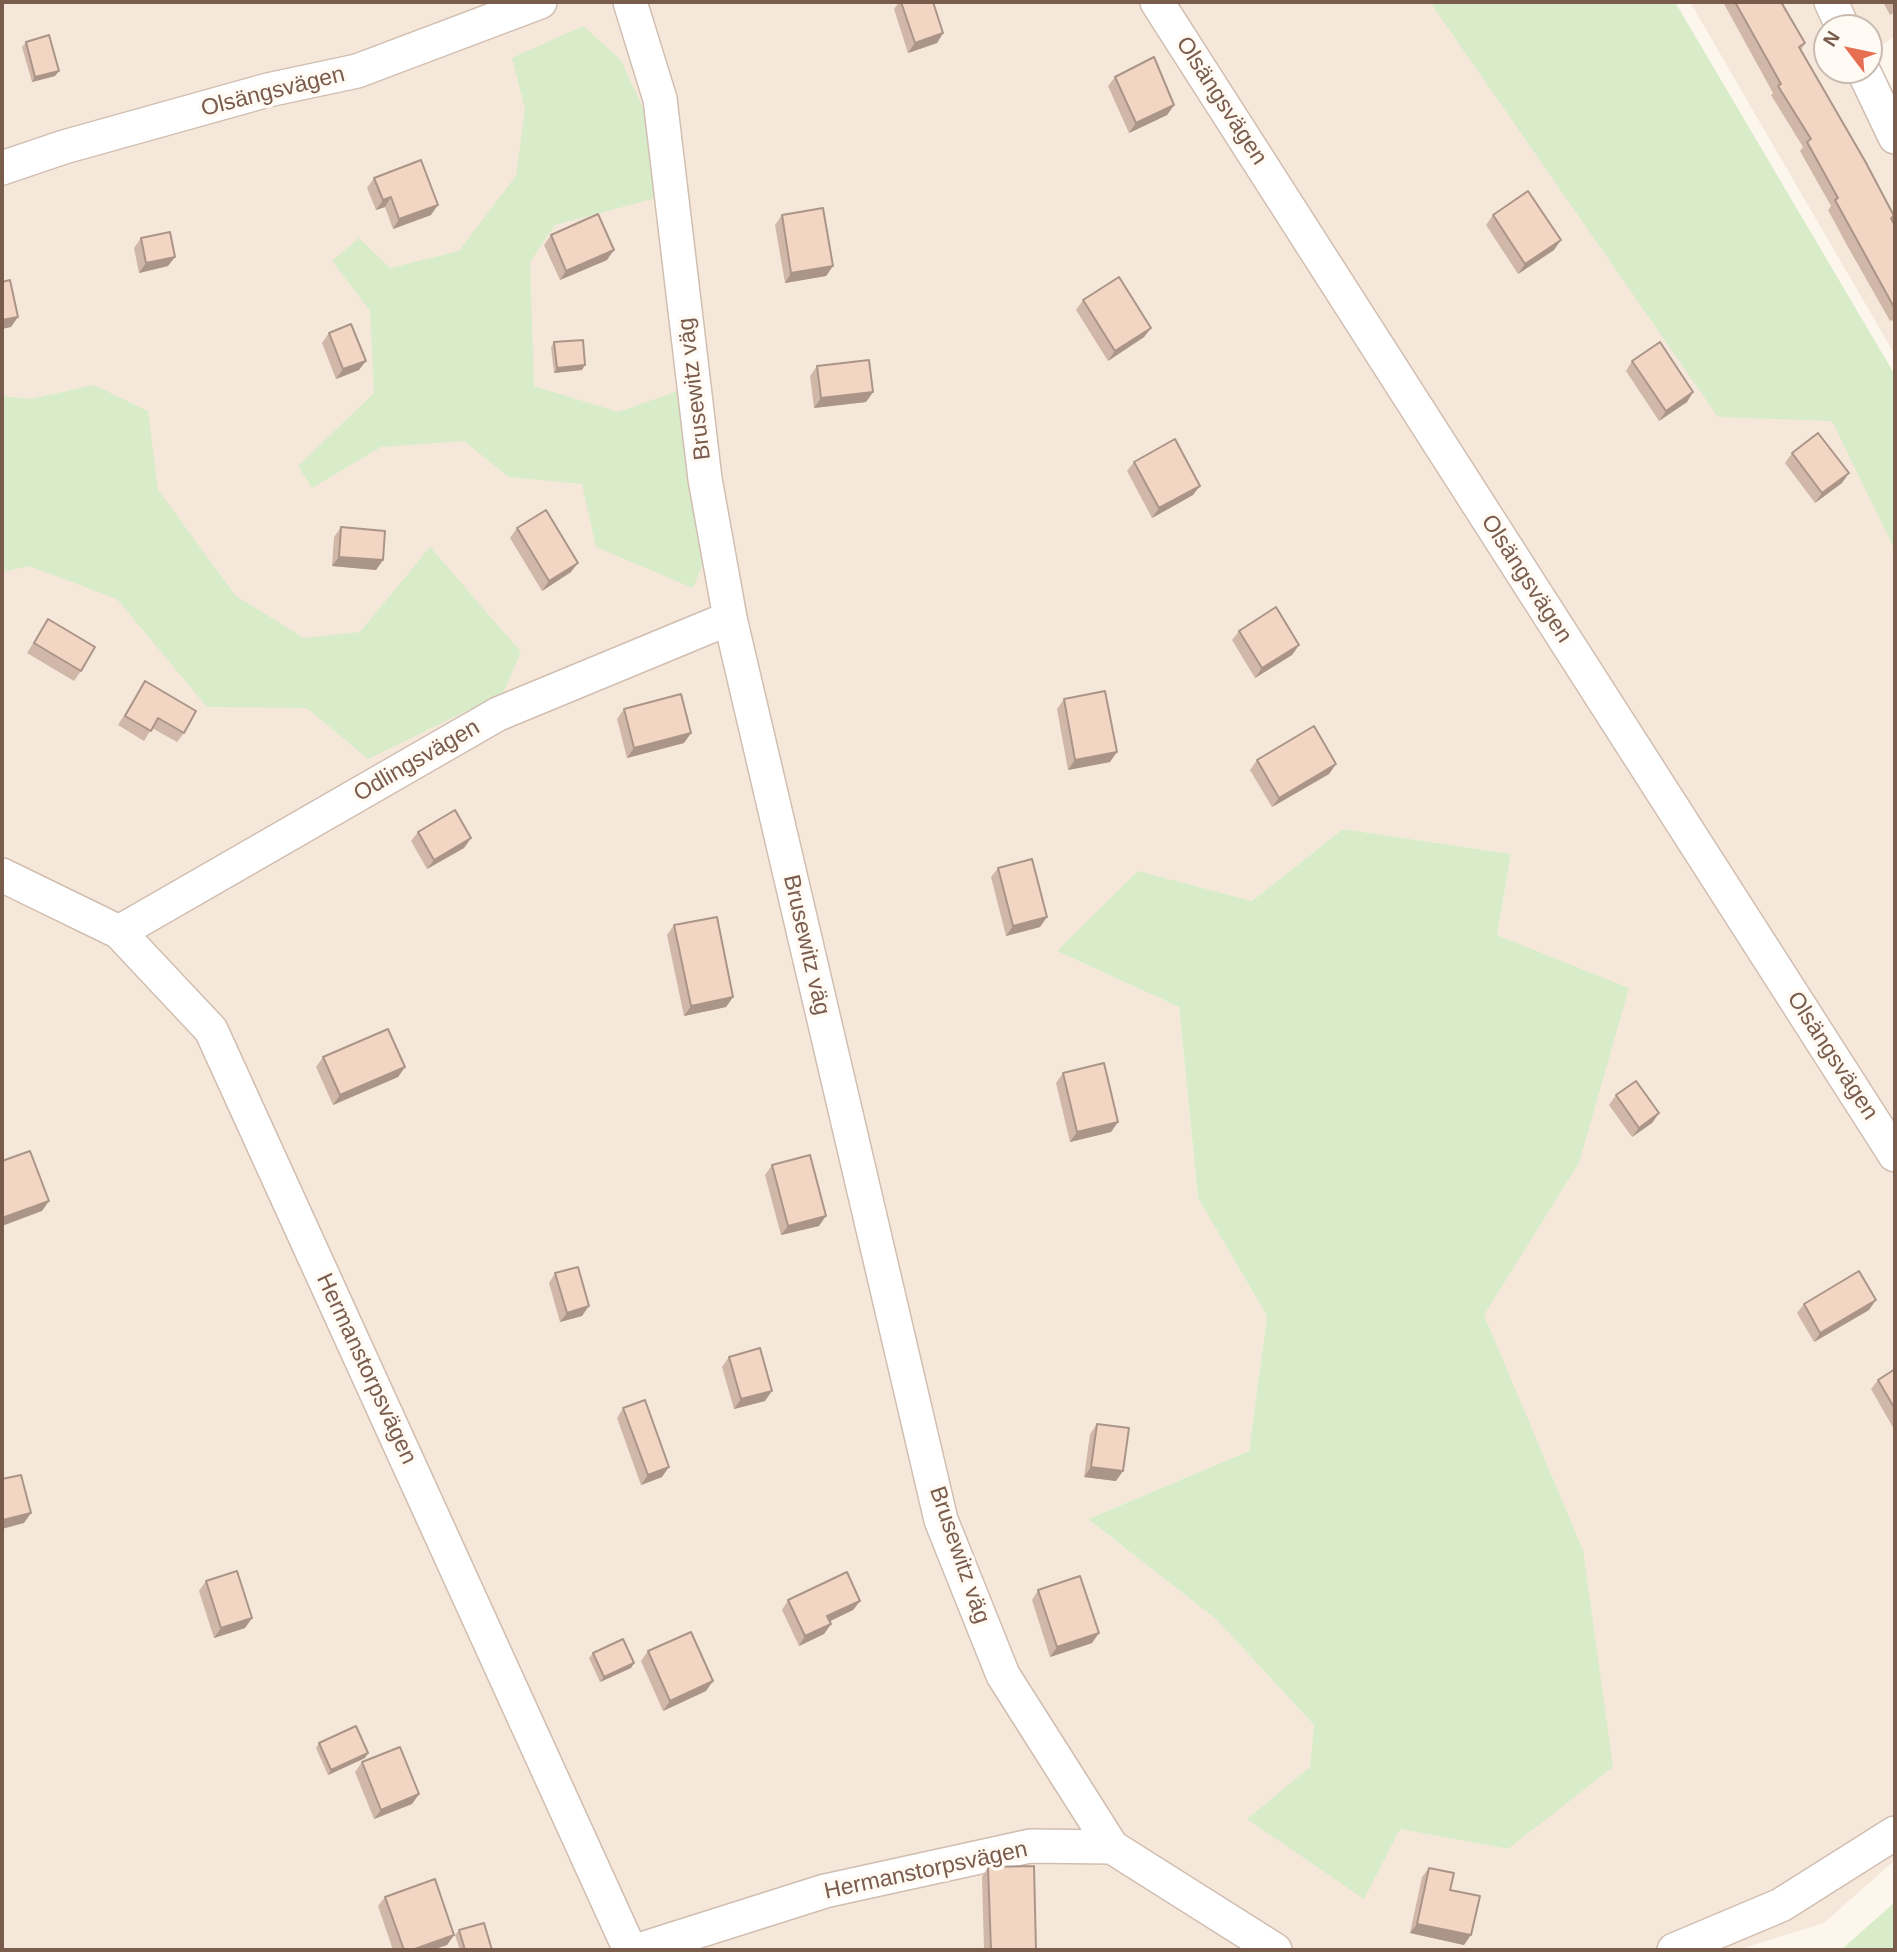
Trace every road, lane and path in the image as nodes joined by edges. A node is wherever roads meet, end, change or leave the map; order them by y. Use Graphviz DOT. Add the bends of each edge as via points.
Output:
graph roads {
  1 [pos="540,2"];
  2 [pos="630,2"];
  3 [pos="1157,2"];
  4 [pos="1870,84"];
  5 [pos="1895,137"];
  6 [pos="2,168"];
  7 [pos="730,618"];
  8 [pos="2,875"];
  9 [pos="119,932"];
  10 [pos="1895,1155"];
  11 [pos="1895,1833"];
  12 [pos="1112,1847"];
  13 [pos="630,1950"];
  14 [pos="639,1950"];
  15 [pos="1275,1950"];
  16 [pos="1674,1950"];
  1 -- 6 [label="street, Olsängsvägen" via="357,71 268,90"];
  2 -- 7 [label="street, Brusewitz väg" via="660,99 705,479"];
  3 -- 10 [label="street, Olsängsvägen"];
  4 -- 5 [label="street"];
  7 -- 9 [label="street, Odlingsvägen" via="498,714"];
  7 -- 12 [label="street, Brusewitz väg" via="942,1520 1003,1675"];
  8 -- 9 [label="street, Hermanstorpsvägen"];
  9 -- 13 [label="street, Hermanstorpsvägen" via="211,1030"];
  11 -- 16 [label="street" via="1782,1905"];
  12 -- 14 [label="street, Hermanstorpsvägen" via="1030,1846 851,1885"];
  12 -- 15 [label="street"];
}
